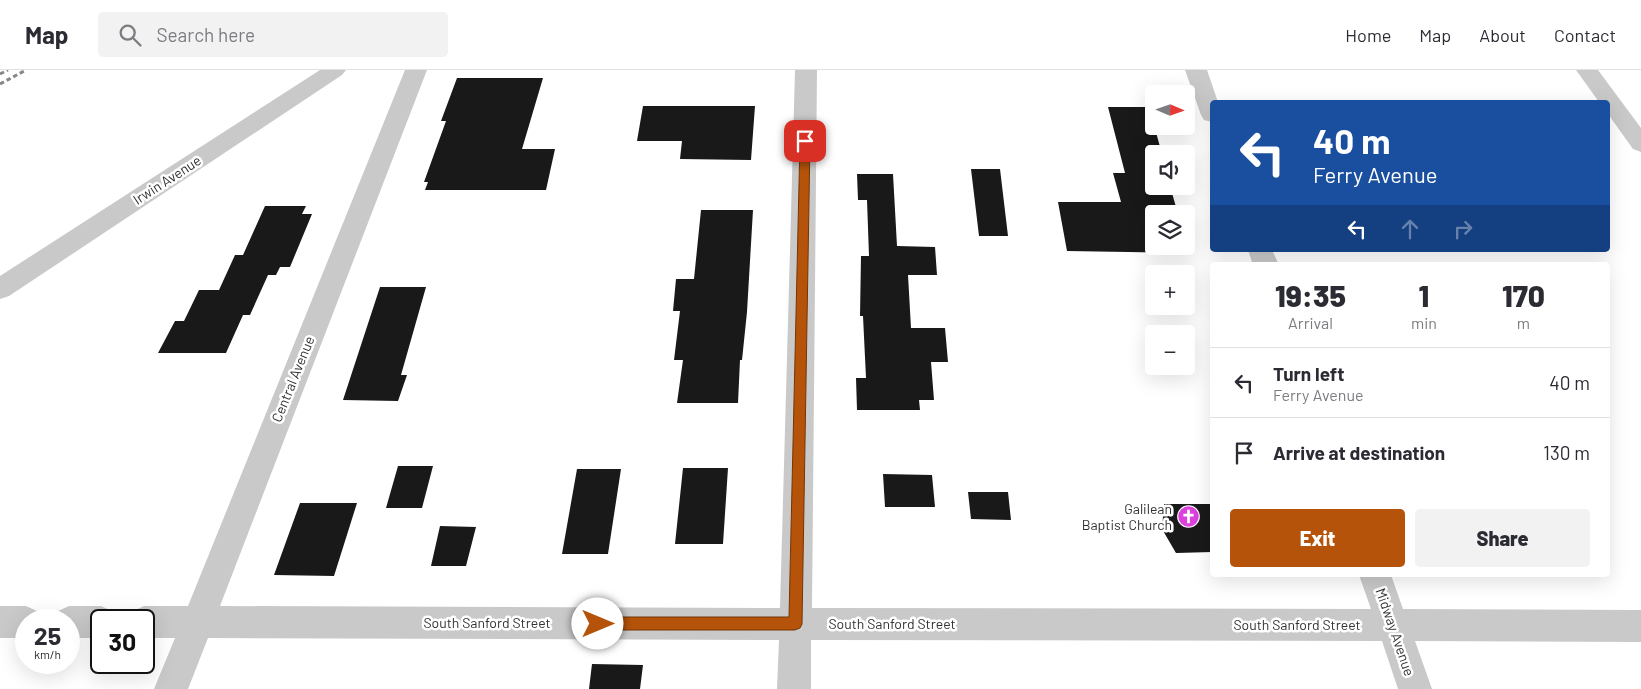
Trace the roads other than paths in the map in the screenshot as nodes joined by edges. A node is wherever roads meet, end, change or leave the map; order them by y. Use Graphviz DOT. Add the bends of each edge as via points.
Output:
graph roads {
  1 [pos="335,70"];
  2 [pos="416,70"];
  3 [pos="806,70"];
  4 [pos="1196,70"];
  5 [pos="1587,70"];
  6 [pos="1609,100"];
  7 [pos="1610,102"];
  8 [pos="1210,109"];
  9 [pos="1641,144"];
  10 [pos="0,289"];
  11 [pos="1376,577"];
  12 [pos="0,622"];
  13 [pos="15,622"];
  14 [pos="155,622"];
  15 [pos="197,623"];
  16 [pos="795,624"];
  17 [pos="1393,625"];
  18 [pos="1641,626"];
  19 [pos="171,689"];
  20 [pos="794,689"];
  21 [pos="1415,689"];
  1 -- 10 [label="street, Irwin Avenue"];
  2 -- 15 [label="street, Central Avenue"];
  3 -- 16 [label="street"];
  4 -- 8 [label="street"];
  5 -- 6 [label="street"];
  7 -- 9 [label="street"];
  11 -- 17 [label="street, Midway Avenue"];
  12 -- 13 [label="street"];
  14 -- 15 [label="street, South Sanford Street"];
  15 -- 16 [label="street, South Sanford Street"];
  15 -- 19 [label="street, Central Avenue"];
  16 -- 17 [label="street, South Sanford Street"];
  16 -- 20 [label="street"];
  17 -- 18 [label="street, South Sanford Street"];
  17 -- 21 [label="street, Midway Avenue"];
}
